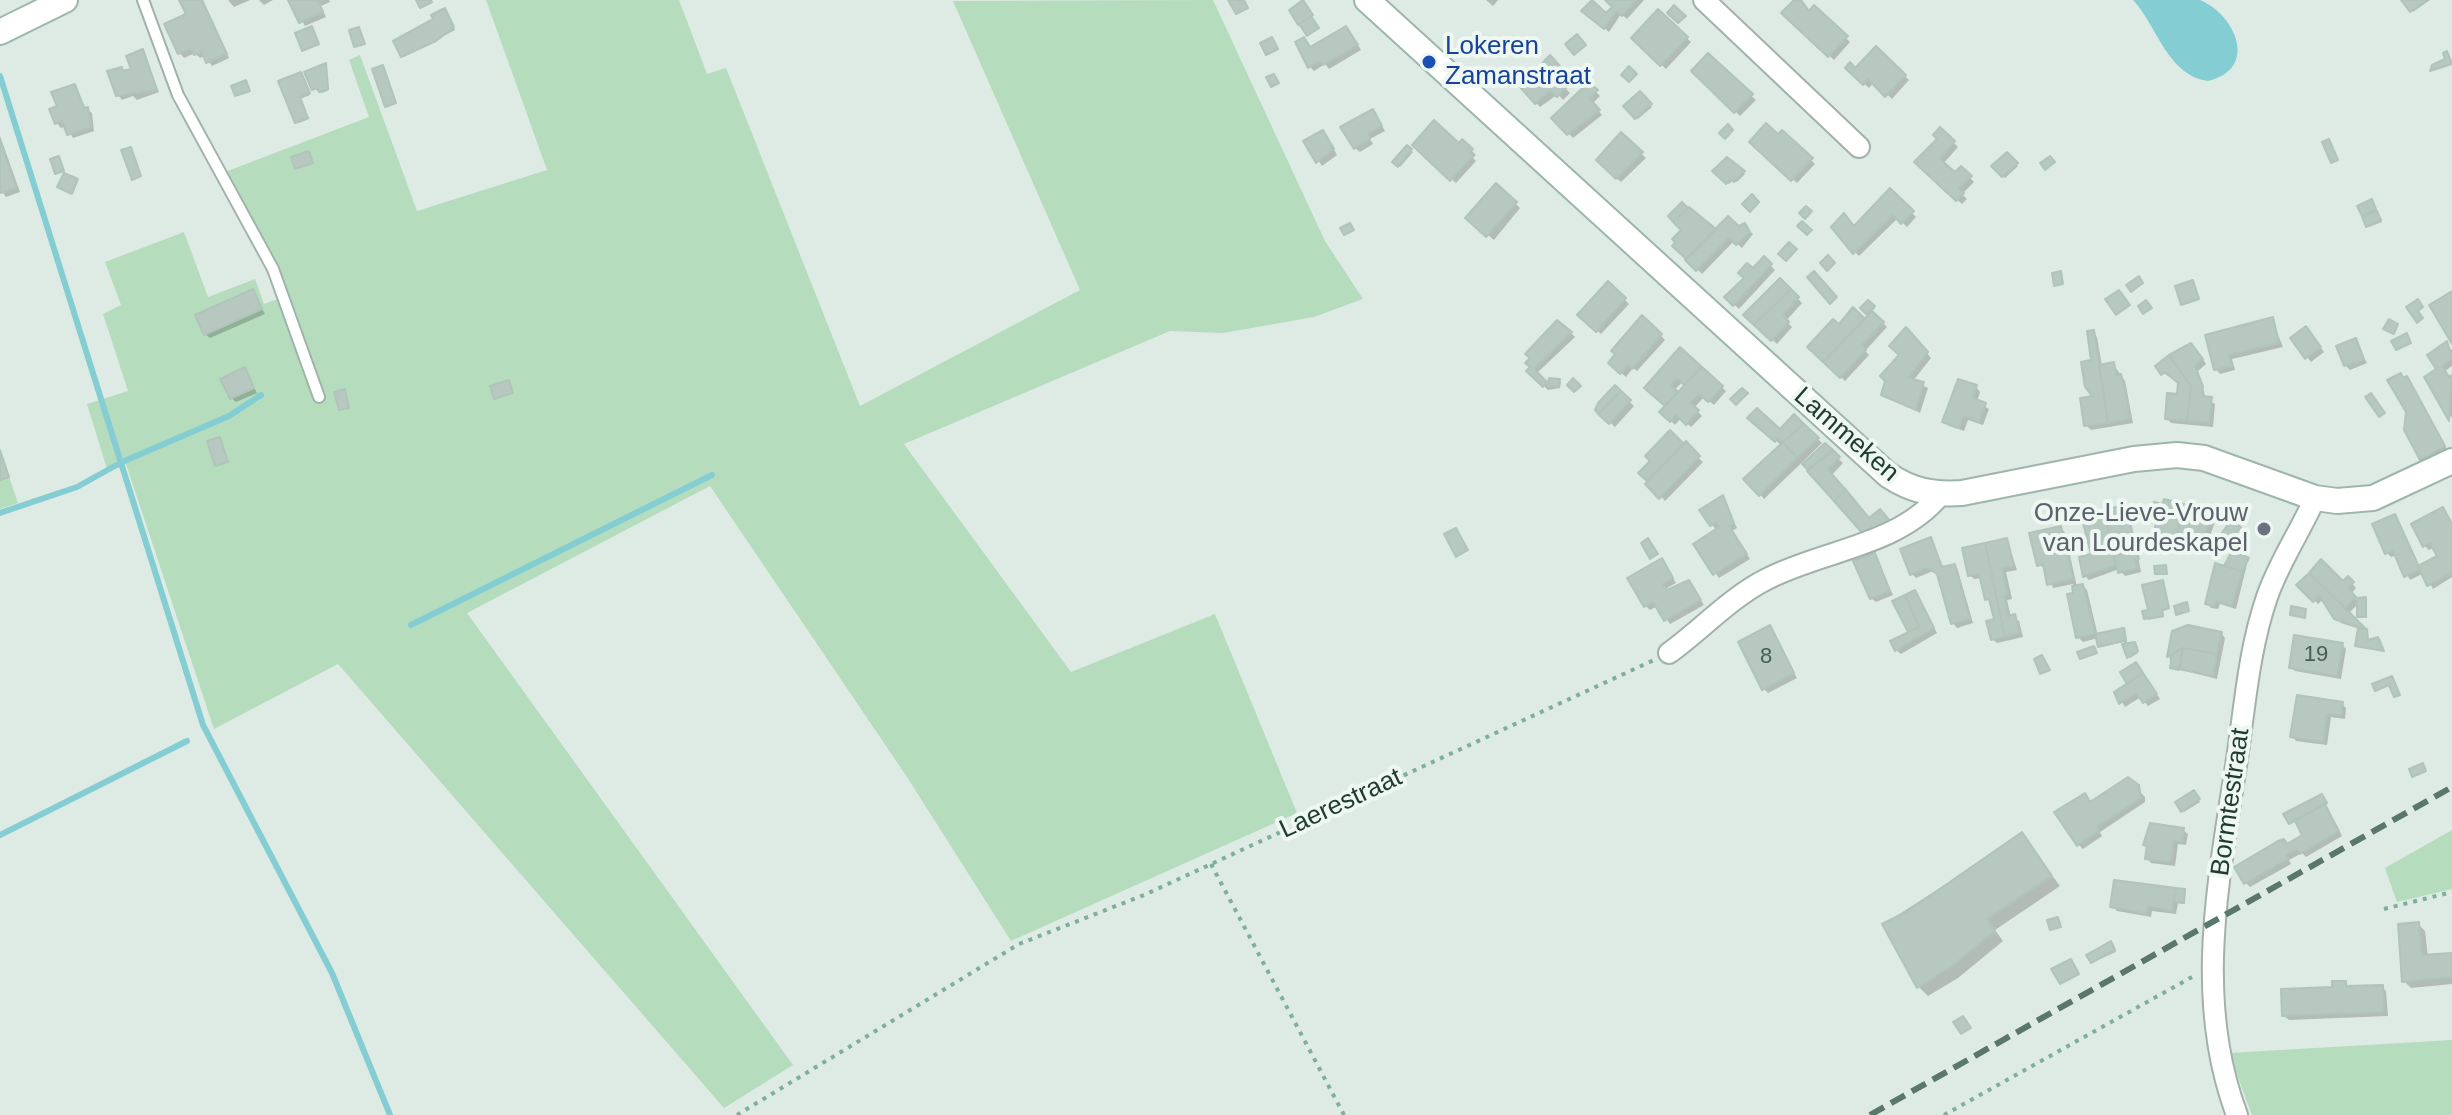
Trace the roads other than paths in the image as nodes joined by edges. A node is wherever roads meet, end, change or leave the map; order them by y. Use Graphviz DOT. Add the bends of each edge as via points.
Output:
graph roads {
  1 [pos="65,0"];
  2 [pos="143,0"];
  3 [pos="1367,0"];
  4 [pos="1704,0"];
  5 [pos="0,32"];
  6 [pos="1859,147"];
  7 [pos="319,397"];
  8 [pos="2452,461"];
  9 [pos="1941,494"];
  10 [pos="2315,498"];
  11 [pos="1669,653"];
  12 [pos="2237,1115"];
  1 -- 5 [label="street"];
  2 -- 7 [label="lane" via="178,95 273,269"];
  3 -- 9 [label="street, Lammeken" via="1888,475 1905,486"];
  4 -- 6 [label="street"];
  8 -- 10 [label="street, Lammeken" via="2373,498"];
  9 -- 10 [label="street, Lammeken" via="2177,455 2228,466"];
  9 -- 11 [label="street" via="1928,511 1896,529 1764,580"];
  10 -- 12 [label="street, Bormtestraat" via="2278,570 2255,638 2218,890 2212,966 2215,1038"];
}
